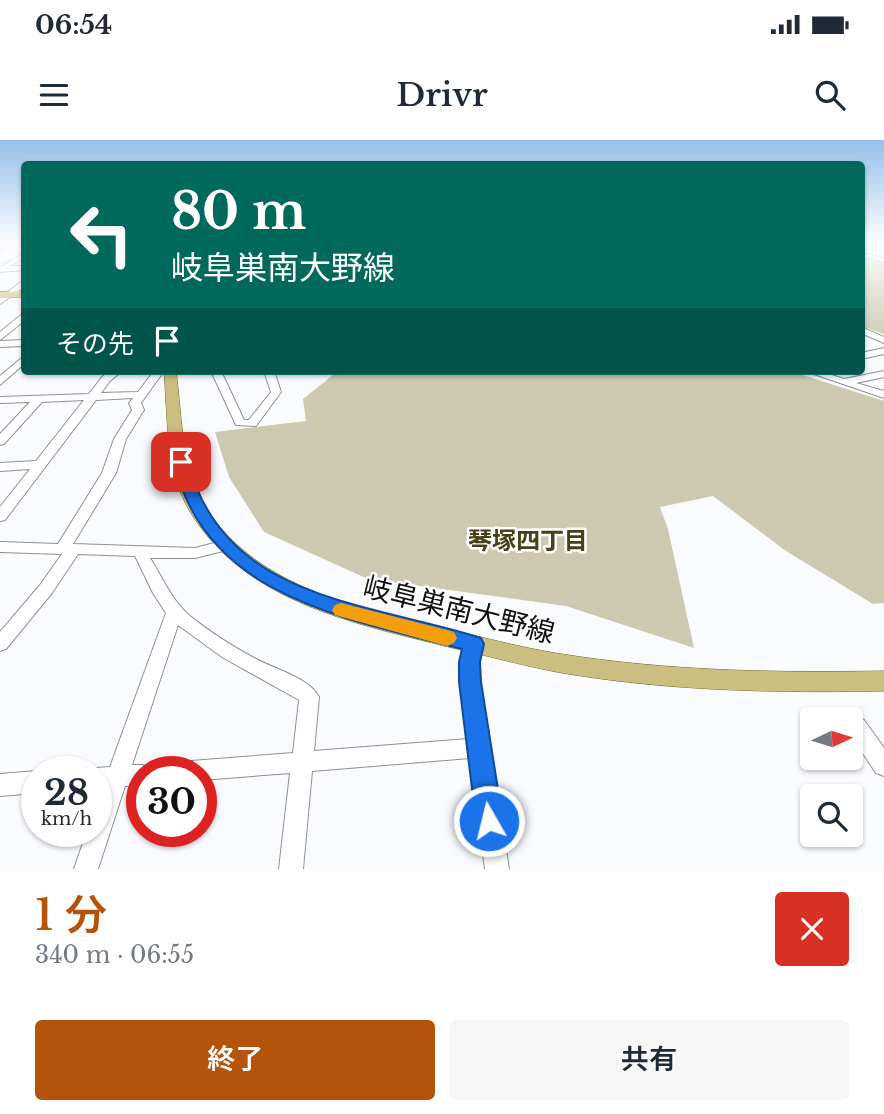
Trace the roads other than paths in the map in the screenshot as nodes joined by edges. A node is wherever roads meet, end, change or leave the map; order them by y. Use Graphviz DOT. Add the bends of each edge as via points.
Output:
graph roads {
  1 [pos="21,286"];
  2 [pos="5,294"];
  3 [pos="0,302"];
  4 [pos="21,320"];
  5 [pos="865,333"];
  6 [pos="0,337"];
  7 [pos="884,340"];
  8 [pos="21,343"];
  9 [pos="0,344"];
  10 [pos="884,351"];
  11 [pos="865,355"];
  12 [pos="21,362"];
  13 [pos="884,374"];
  14 [pos="112,375"];
  15 [pos="156,375"];
  16 [pos="170,375"];
  17 [pos="218,375"];
  18 [pos="270,375"];
  19 [pos="823,375"];
  20 [pos="0,382"];
  21 [pos="845,382"];
  22 [pos="139,395"];
  23 [pos="884,395"];
  24 [pos="93,397"];
  25 [pos="39,399"];
  26 [pos="0,400"];
  27 [pos="0,441"];
  28 [pos="40,465"];
  29 [pos="0,467"];
  30 [pos="0,517"];
  31 [pos="226,545"];
  32 [pos="0,547"];
  33 [pos="68,550"];
  34 [pos="144,553"];
  35 [pos="176,613"];
  36 [pos="0,644"];
  37 [pos="474,644"];
  38 [pos="884,681"];
  39 [pos="863,735"];
  40 [pos="479,748"];
  41 [pos="301,762"];
  42 [pos="112,765"];
  43 [pos="884,766"];
  44 [pos="217,769"];
  45 [pos="21,783"];
  46 [pos="0,785"];
  47 [pos="91,847"];
  48 [pos="86,869"];
  49 [pos="290,869"];
  50 [pos="496,869"];
  1 -- 2 [label="street"];
  2 -- 3 [label="street"];
  4 -- 6 [label="street"];
  5 -- 7 [label="street"];
  8 -- 9 [label="street"];
  10 -- 11 [label="street"];
  12 -- 20 [label="street"];
  13 -- 21 [label="street"];
  14 -- 24 [label="street"];
  15 -- 22 [label="street"];
  16 -- 31 [label="main road, 岐阜巣南大野線" via="188,491"];
  17 -- 18 [label="street" via="240,423 253,424 276,392"];
  19 -- 21 [label="street"];
  21 -- 23 [label="street"];
  22 -- 24 [label="street"];
  22 -- 33 [label="street" via="138,410"];
  24 -- 25 [label="street"];
  24 -- 28 [label="street"];
  25 -- 26 [label="street"];
  25 -- 27 [label="street"];
  28 -- 29 [label="street"];
  28 -- 30 [label="street"];
  31 -- 34 [label="street" via="195,553"];
  31 -- 37 [label="main road, 岐阜巣南大野線" via="254,570 300,594 397,626"];
  32 -- 33 [label="street"];
  33 -- 34 [label="street"];
  33 -- 36 [label="street" via="46,589"];
  34 -- 35 [label="street" via="142,558 158,591"];
  35 -- 41 [label="street" via="247,662 309,697"];
  35 -- 42 [label="street"];
  37 -- 38 [label="main road, 岐阜巣南大野線" via="570,665 698,679"];
  37 -- 40 [label="street" via="470,682"];
  39 -- 43 [label="street"];
  40 -- 41 [label="street"];
  40 -- 50 [label="street"];
  41 -- 44 [label="street"];
  41 -- 49 [label="street"];
  45 -- 46 [label="street"];
  47 -- 48 [label="street"];
}
